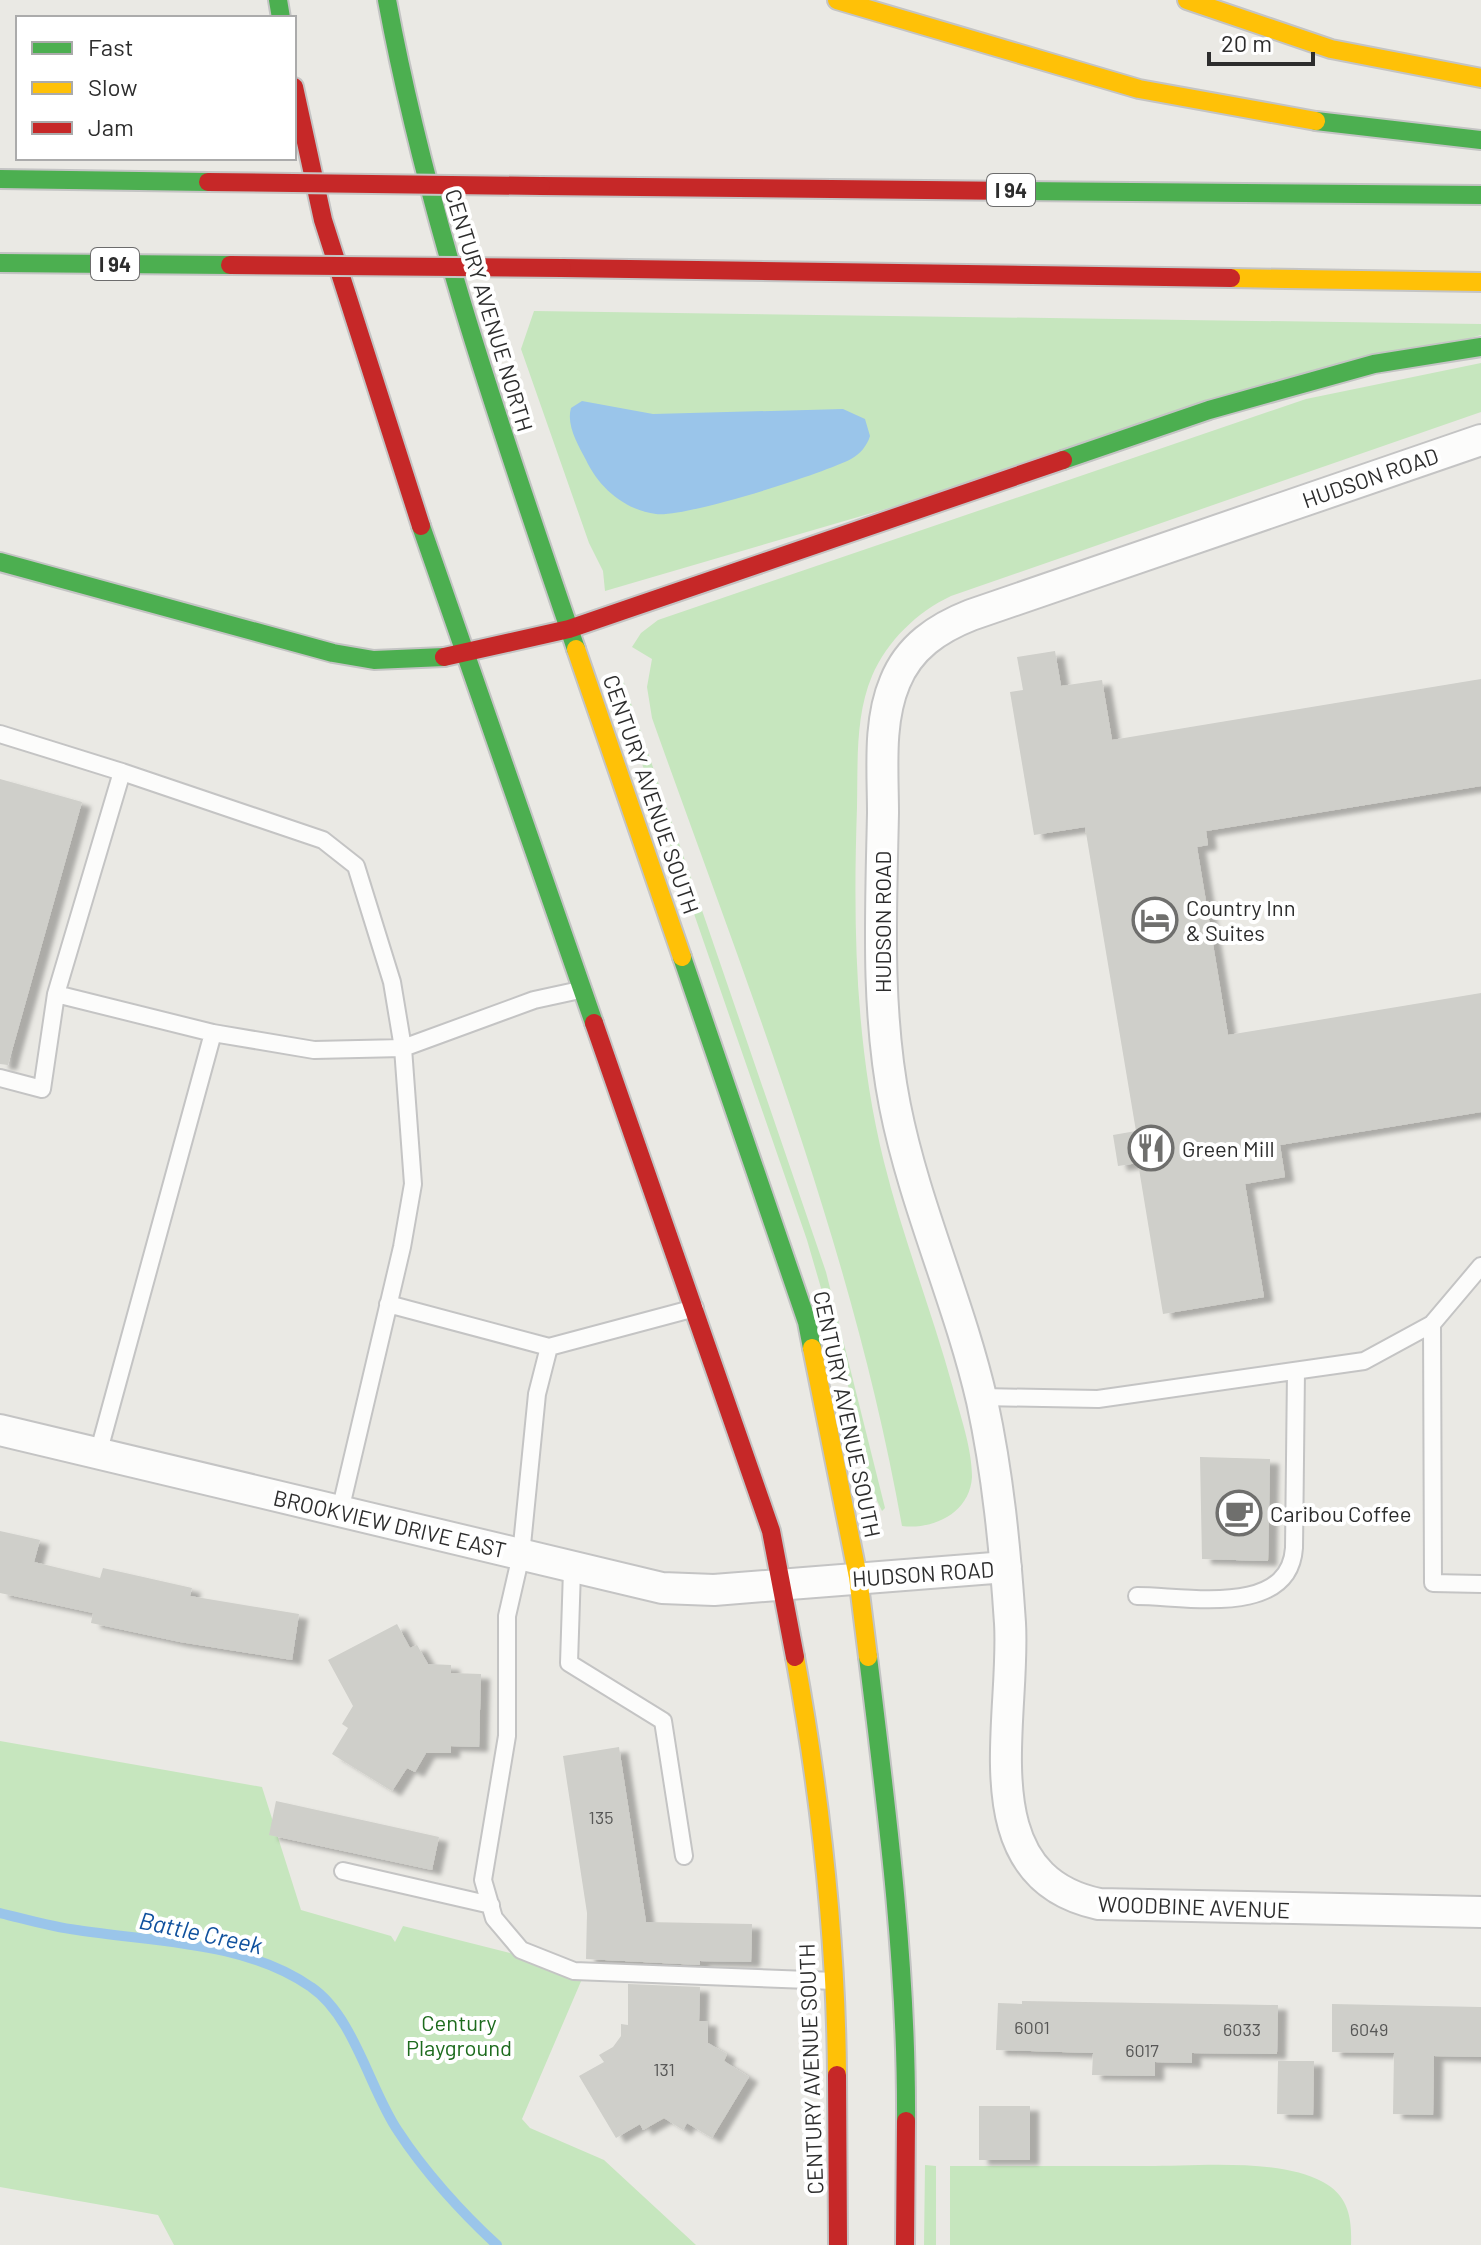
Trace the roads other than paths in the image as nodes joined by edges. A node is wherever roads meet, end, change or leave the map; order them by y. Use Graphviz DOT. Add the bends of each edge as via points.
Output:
graph roads {
  1 [pos="387,0"];
  2 [pos="837,0"];
  3 [pos="1170,0"];
  4 [pos="1187,0"];
  5 [pos="1228,17"];
  6 [pos="1481,78"];
  7 [pos="296,96"];
  8 [pos="1481,140"];
  9 [pos="0,179"];
  10 [pos="1481,195"];
  11 [pos="0,263"];
  12 [pos="1481,282"];
  13 [pos="1481,347"];
  14 [pos="1481,440"];
  15 [pos="0,562"];
  16 [pos="569,629"];
  17 [pos="463,653"];
  18 [pos="0,734"];
  19 [pos="122,772"];
  20 [pos="584,989"];
  21 [pos="56,994"];
  22 [pos="213,1033"];
  23 [pos="403,1048"];
  24 [pos="0,1078"];
  25 [pos="1481,1266"];
  26 [pos="388,1304"];
  27 [pos="696,1308"];
  28 [pos="1432,1324"];
  29 [pos="549,1347"];
  30 [pos="1296,1371"];
  31 [pos="981,1397"];
  32 [pos="0,1430"];
  33 [pos="98,1454"];
  34 [pos="340,1511"];
  35 [pos="521,1555"];
  36 [pos="1006,1567"];
  37 [pos="572,1570"];
  38 [pos="858,1577"];
  39 [pos="783,1584"];
  40 [pos="1481,1584"];
  41 [pos="1137,1596"];
  42 [pos="684,1856"];
  43 [pos="343,1871"];
  44 [pos="491,1905"];
  45 [pos="1481,1912"];
  46 [pos="836,1981"];
  47 [pos="838,2245"];
  48 [pos="905,2245"];
  1 -- 16 [label="main road, CENTURY AVENUE NORTH" via="437,222"];
  2 -- 8 [label="main road" via="1140,89 1278,117"];
  3 -- 5 [label="lane"];
  4 -- 5 [label="main road"];
  5 -- 6 [label="main road" via="1360,58"];
  7 -- 17 [label="main road" via="323,220"];
  9 -- 10 [label="main road, I 94, bridge"];
  11 -- 12 [label="main road, I 94, bridge"];
  13 -- 16 [label="main road" via="1374,364 1209,410"];
  14 -- 31 [label="street, HUDSON ROAD" via="957,621 921,644 896,680 886,717 882,847 888,1068 911,1169"];
  15 -- 17 [label="main road" via="353,657 410,661"];
  16 -- 17 [label="main road"];
  16 -- 38 [label="main road, CENTURY AVENUE SOUTH" via="807,1322"];
  17 -- 20 [label="main road, CENTURY AVENUE SOUTH"];
  18 -- 19 [label="lane"];
  19 -- 21 [label="lane"];
  19 -- 23 [label="lane" via="323,840 356,866 392,982"];
  20 -- 23 [label="lane" via="534,1000"];
  20 -- 27 [label="main road, CENTURY AVENUE SOUTH"];
  21 -- 22 [label="lane"];
  21 -- 24 [label="lane" via="42,1089"];
  22 -- 23 [label="lane" via="314,1050"];
  22 -- 33 [label="lane"];
  23 -- 26 [label="lane" via="413,1184"];
  25 -- 28 [label="lane"];
  26 -- 29 [label="lane"];
  26 -- 34 [label="lane"];
  27 -- 29 [label="lane"];
  27 -- 39 [label="main road, CENTURY AVENUE SOUTH" via="771,1531"];
  28 -- 30 [label="lane" via="1364,1361"];
  28 -- 40 [label="lane" via="1433,1583"];
  29 -- 35 [label="lane" via="537,1394"];
  30 -- 31 [label="lane" via="1098,1399"];
  30 -- 41 [label="lane" via="1294,1548 1285,1575 1268,1591 1243,1597"];
  31 -- 36 [label="street, HUDSON ROAD" via="999,1486"];
  32 -- 33 [label="street, BROOKVIEW DRIVE EAST"];
  33 -- 34 [label="street, BROOKVIEW DRIVE EAST"];
  34 -- 35 [label="street, BROOKVIEW DRIVE EAST"];
  35 -- 37 [label="street, BROOKVIEW DRIVE EAST"];
  35 -- 44 [label="lane" via="507,1616 507,1736 483,1880"];
  36 -- 38 [label="street, HUDSON ROAD"];
  36 -- 45 [label="street, WOODBINE AVENUE" via="1010,1817 1025,1857 1058,1890 1088,1902 1127,1907"];
  37 -- 39 [label="street, BROOKVIEW DRIVE EAST" via="679,1590"];
  37 -- 42 [label="lane" via="569,1663 663,1721"];
  38 -- 39 [label="street, HUDSON ROAD"];
  38 -- 48 [label="main road, CENTURY AVENUE SOUTH" via="888,1821 906,2063"];
  39 -- 46 [label="main road, CENTURY AVENUE SOUTH" via="805,1712"];
  43 -- 44 [label="lane"];
  44 -- 46 [label="lane" via="494,1918 521,1950 574,1971"];
  46 -- 47 [label="main road, CENTURY AVENUE SOUTH"];
}
